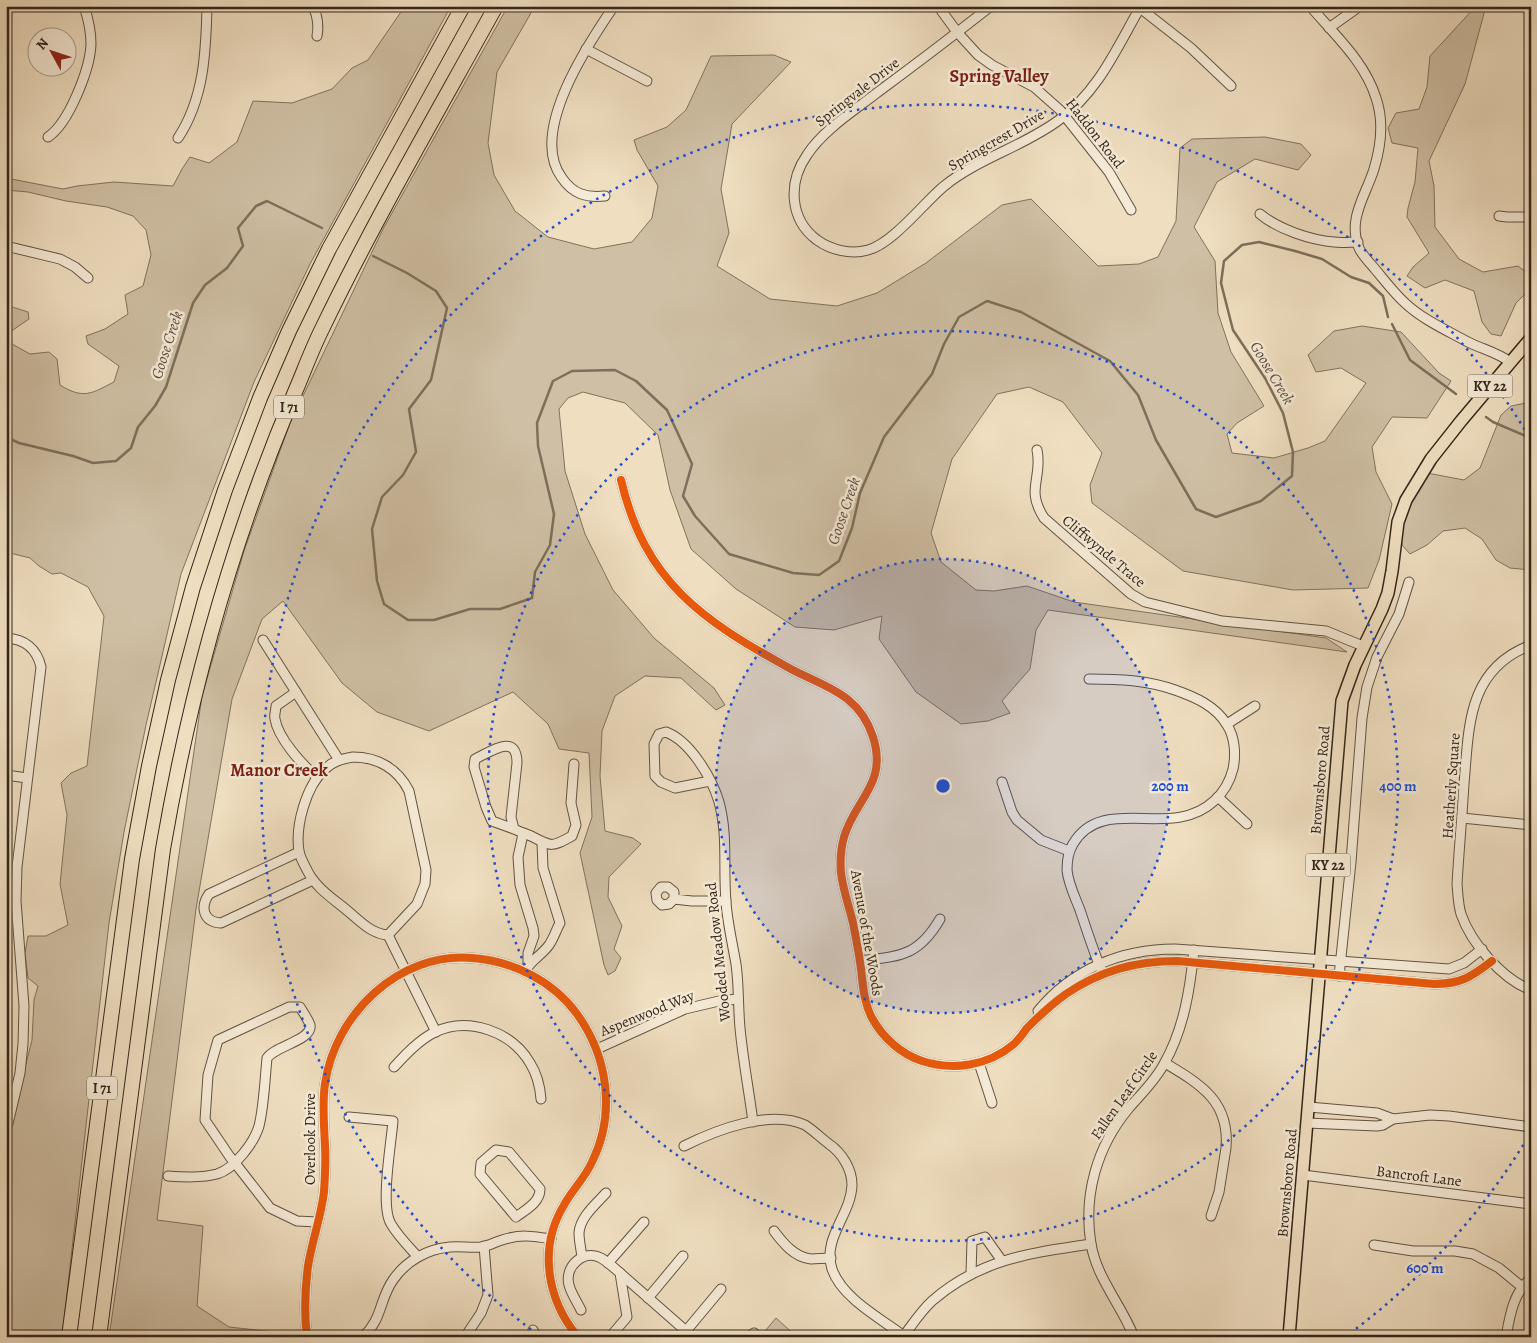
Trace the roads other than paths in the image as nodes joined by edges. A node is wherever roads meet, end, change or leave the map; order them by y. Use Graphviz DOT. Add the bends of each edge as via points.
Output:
graph roads {
  1 [pos="84,6"];
  2 [pos="207,6"];
  3 [pos="313,6"];
  4 [pos="463,6"];
  5 [pos="496,6"];
  6 [pos="614,6"];
  7 [pos="938,6"];
  8 [pos="991,6"];
  9 [pos="1310,6"];
  10 [pos="1360,6"];
  11 [pos="1140,7"];
  12 [pos="1330,28"];
  13 [pos="957,32"];
  14 [pos="317,36"];
  15 [pos="586,49"];
  16 [pos="1531,71"];
  17 [pos="647,80"];
  18 [pos="1232,86"];
  19 [pos="1531,89"];
  20 [pos="1064,116"];
  21 [pos="48,137"];
  22 [pos="178,138"];
  23 [pos="605,196"];
  24 [pos="1131,210"];
  25 [pos="1260,214"];
  26 [pos="1500,216"];
  27 [pos="1531,217"];
  28 [pos="806,229"];
  29 [pos="1358,242"];
  30 [pos="6,246"];
  31 [pos="88,278"];
  32 [pos="1531,338"];
  33 [pos="1510,362"];
  34 [pos="1037,450"];
  35 [pos="621,480"];
  36 [pos="1409,582"];
  37 [pos="6,638"];
  38 [pos="262,640"];
  39 [pos="1531,645"];
  40 [pos="1364,646"];
  41 [pos="1089,679"];
  42 [pos="296,692"];
  43 [pos="1255,706"];
  44 [pos="1227,724"];
  45 [pos="339,760"];
  46 [pos="574,764"];
  47 [pos="6,775"];
  48 [pos="318,777"];
  49 [pos="27,778"];
  50 [pos="710,781"];
  51 [pos="1002,782"];
  52 [pos="1218,798"];
  53 [pos="1462,818"];
  54 [pos="1247,824"];
  55 [pos="1531,825"];
  56 [pos="514,829"];
  57 [pos="523,834"];
  58 [pos="542,844"];
  59 [pos="299,852"];
  60 [pos="1069,852"];
  61 [pos="313,880"];
  62 [pos="674,899"];
  63 [pos="726,902"];
  64 [pos="940,919"];
  65 [pos="388,936"];
  66 [pos="534,936"];
  67 [pos="551,942"];
  68 [pos="1482,949"];
  69 [pos="1194,950"];
  70 [pos="1322,959"];
  71 [pos="1341,960"];
  72 [pos="860,961"];
  73 [pos="1492,961"];
  74 [pos="1098,963"];
  75 [pos="1192,963"];
  76 [pos="1379,963"];
  77 [pos="526,969"];
  78 [pos="1450,969"];
  79 [pos="405,972"];
  80 [pos="1103,974"];
  81 [pos="1320,974"];
  82 [pos="1339,976"];
  83 [pos="1378,979"];
  84 [pos="1452,983"];
  85 [pos="1531,990"];
  86 [pos="738,999"];
  87 [pos="1028,1027"];
  88 [pos="436,1032"];
  89 [pos="597,1049"];
  90 [pos="979,1063"];
  91 [pos="1165,1063"];
  92 [pos="394,1067"];
  93 [pos="541,1100"];
  94 [pos="992,1103"];
  95 [pos="1309,1107"];
  96 [pos="349,1117"];
  97 [pos="1393,1120"];
  98 [pos="753,1122"];
  99 [pos="1307,1123"];
  100 [pos="1531,1127"];
  101 [pos="6,1132"];
  102 [pos="684,1146"];
  103 [pos="235,1163"];
  104 [pos="1303,1175"];
  105 [pos="168,1176"];
  106 [pos="606,1193"];
  107 [pos="1531,1204"];
  108 [pos="1211,1216"];
  109 [pos="516,1218"];
  110 [pos="318,1222"];
  111 [pos="644,1222"];
  112 [pos="774,1230"];
  113 [pos="520,1235"];
  114 [pos="551,1239"];
  115 [pos="1091,1244"];
  116 [pos="1374,1245"];
  117 [pos="484,1246"];
  118 [pos="682,1256"];
  119 [pos="418,1257"];
  120 [pos="582,1257"];
  121 [pos="830,1258"];
  122 [pos="1002,1261"];
  123 [pos="608,1263"];
  124 [pos="620,1273"];
  125 [pos="971,1274"];
  126 [pos="1531,1278"];
  127 [pos="1522,1287"];
  128 [pos="721,1289"];
  129 [pos="648,1298"];
  130 [pos="581,1310"];
  131 [pos="689,1334"];
  132 [pos="903,1336"];
  133 [pos="69,1337"];
  134 [pos="99,1337"];
  135 [pos="307,1337"];
  136 [pos="363,1337"];
  137 [pos="464,1337"];
  138 [pos="578,1337"];
  139 [pos="610,1337"];
  140 [pos="1134,1337"];
  141 [pos="1290,1337"];
  142 [pos="1506,1337"];
  1 -- 21 [label="street" via="91,39 88,63 68,114"];
  2 -- 22 [label="street" via="204,57 197,98"];
  3 -- 14 [label="street"];
  4 -- 133 [label="highway, I 71" via="308,291 260,398 198,570 148,766 132,859"];
  5 -- 134 [label="highway, I 71" via="386,204 321,331 270,454 224,588 195,692 164,840"];
  6 -- 15 [label="street"];
  7 -- 13 [label="street, Haddon Road"];
  8 -- 13 [label="street, Springvale Drive"];
  9 -- 12 [label="street"];
  10 -- 12 [label="street"];
  11 -- 18 [label="street"];
  11 -- 20 [label="street, Springcrest Drive" via="1100,78"];
  12 -- 29 [label="street" via="1364,72 1376,97 1381,122 1374,169 1355,218"];
  13 -- 20 [label="street, Haddon Road" via="992,66 1034,87"];
  13 -- 28 [label="street, Springvale Drive" via="860,106 812,148 800,167 794,188 795,208"];
  15 -- 17 [label="street"];
  15 -- 23 [label="street" via="563,96 553,133 552,152 556,169 570,188 583,196"];
  16 -- 19 [label="street"];
  20 -- 24 [label="street, Haddon Road" via="1109,172"];
  20 -- 28 [label="street, Springcrest Drive" via="969,168 876,248 856,252 836,249"];
  25 -- 29 [label="street" via="1274,224 1309,236 1335,242"];
  26 -- 27 [label="street"];
  29 -- 33 [label="street" via="1359,249 1406,304 1467,341"];
  30 -- 31 [label="street" via="60,259"];
  32 -- 33 [label="main road, Brownsboro Road / KY 22"];
  33 -- 40 [label="main road, Brownsboro Road / KY 22" via="1431,458 1406,500 1398,522 1388,593"];
  34 -- 40 [label="street, Cliffwynde Trace" via="1039,468 1034,496 1044,518 1135,597 1158,606 1222,621 1326,630"];
  35 -- 72 [label="street, Avenue of the Woods" via="632,519 644,544 679,593 729,632 844,696 868,723 875,744 876,770 870,789 850,821 841,856 843,887"];
  36 -- 71 [label="street" via="1399,614 1377,657 1367,687"];
  37 -- 49 [label="street" via="29,644 41,667"];
  38 -- 42 [label="street"];
  39 -- 53 [label="street, Heatherly Square" via="1493,669 1473,705"];
  40 -- 70 [label="main road, Brownsboro Road / KY 22" via="1342,701"];
  41 -- 44 [label="street" via="1134,680 1169,688 1209,705"];
  42 -- 45 [label="street"];
  42 -- 48 [label="street" via="276,706 275,718 295,754"];
  43 -- 44 [label="street"];
  44 -- 52 [label="street" via="1234,758 1228,782"];
  45 -- 48 [label="street"];
  45 -- 65 [label="street" via="353,757 376,760 398,774 409,791 426,870 425,884 417,904"];
  46 -- 58 [label="street" via="571,803 576,825 572,836 554,844"];
  47 -- 49 [label="street"];
  48 -- 59 [label="street" via="301,816"];
  49 -- 101 [label="street" via="16,901 24,1006 23,1044 20,1073"];
  50 -- 50 [label="street, Wooded Meadow Road" via="703,767 680,740 666,732 659,734 654,744 655,776 661,782 675,788"];
  50 -- 63 [label="street, Wooded Meadow Road" via="725,829"];
  51 -- 60 [label="street" via="1017,820 1041,840"];
  52 -- 54 [label="street"];
  52 -- 60 [label="street" via="1184,818 1112,818 1096,823 1085,830"];
  53 -- 55 [label="street"];
  53 -- 68 [label="street, Heatherly Square" via="1458,900 1464,922"];
  56 -- 56 [label="street" via="511,817 517,754 503,745 475,759 474,767 492,821"];
  56 -- 57 [label="street"];
  57 -- 58 [label="street"];
  57 -- 66 [label="street" via="518,857 520,885"];
  58 -- 67 [label="street" via="543,868 560,923"];
  59 -- 61 [label="street"];
  59 -- 61 [label="street" via="209,894 203,909 206,916 210,921 220,923"];
  60 -- 74 [label="street" via="1069,880"];
  61 -- 65 [label="street" via="374,932"];
  62 -- 63 [label="street"];
  63 -- 86 [label="street, Wooded Meadow Road"];
  64 -- 72 [label="street" via="932,934 908,953"];
  65 -- 79 [label="street"];
  66 -- 67 [label="street"];
  66 -- 77 [label="street"];
  67 -- 77 [label="street"];
  68 -- 73 [label="street, Heatherly Square"];
  68 -- 78 [label="street"];
  69 -- 70 [label="street, Avenue of the Woods"];
  69 -- 74 [label="street, Avenue of the Woods" via="1139,951"];
  69 -- 75 [label="street, Fallen Leaf Circle"];
  70 -- 71 [label="street, Avenue of the Woods"];
  70 -- 81 [label="main road, Brownsboro Road / KY 22"];
  71 -- 76 [label="street, Avenue of the Woods"];
  71 -- 82 [label="street"];
  72 -- 90 [label="street, Avenue of the Woods" via="867,1008 876,1025 895,1046 910,1056 934,1064 958,1066"];
  73 -- 84 [label="street" via="1468,978"];
  73 -- 85 [label="street, Heatherly Square" via="1514,981"];
  74 -- 80 [label="street"];
  74 -- 87 [label="street, Avenue of the Woods" via="1052,995"];
  75 -- 80 [label="street, Avenue of the Woods" via="1147,962"];
  75 -- 81 [label="street, Avenue of the Woods"];
  75 -- 91 [label="street, Fallen Leaf Circle" via="1183,1017"];
  76 -- 78 [label="street, Avenue of the Woods"];
  76 -- 83 [label="street"];
  77 -- 79 [label="street, Overlook Drive" via="468,958 441,959"];
  77 -- 89 [label="street, Overlook Drive" via="569,1004"];
  78 -- 84 [label="street"];
  79 -- 88 [label="street"];
  79 -- 110 [label="street, Overlook Drive" via="377,990 361,1006 340,1036 330,1060 323,1104 326,1164"];
  80 -- 87 [label="street, Avenue of the Woods" via="1065,995"];
  81 -- 82 [label="street, Avenue of the Woods"];
  81 -- 95 [label="main road, Brownsboro Road / KY 22"];
  82 -- 83 [label="street, Avenue of the Woods"];
  83 -- 84 [label="street, Avenue of the Woods"];
  86 -- 89 [label="street, Aspenwood Way" via="685,1009"];
  86 -- 98 [label="street, Wooded Meadow Road"];
  87 -- 90 [label="street, Avenue of the Woods" via="1013,1044"];
  88 -- 92 [label="street"];
  88 -- 93 [label="street" via="472,1027 507,1039 530,1063"];
  89 -- 114 [label="street, Overlook Drive" via="604,1073 606,1101 602,1135 592,1163 559,1214"];
  90 -- 94 [label="street"];
  91 -- 108 [label="street" via="1204,1088 1216,1102 1222,1116 1227,1140 1219,1192"];
  91 -- 115 [label="street, Fallen Leaf Circle" via="1121,1118 1100,1154 1090,1188"];
  95 -- 97 [label="street" via="1377,1113"];
  95 -- 99 [label="main road, Brownsboro Road / KY 22"];
  96 -- 119 [label="street" via="393,1121 386,1201 388,1215 391,1224"];
  97 -- 99 [label="street" via="1376,1126"];
  97 -- 100 [label="street" via="1430,1115"];
  98 -- 102 [label="street" via="728,1128"];
  98 -- 121 [label="street" via="777,1119 804,1125 835,1148 845,1161 852,1191 833,1238"];
  99 -- 104 [label="main road, Brownsboro Road / KY 22"];
  103 -- 103 [label="street" via="205,1120 208,1075 218,1040 289,1008 300,1007 310,1028 306,1036 275,1050 267,1058 259,1126 248,1148"];
  103 -- 105 [label="street" via="219,1173 196,1177"];
  103 -- 110 [label="street" via="270,1208 297,1221"];
  104 -- 107 [label="street, Bancroft Lane"];
  104 -- 141 [label="main road, Brownsboro Road / KY 22"];
  106 -- 120 [label="street" via="580,1226"];
  109 -- 109 [label="street" via="480,1174 481,1163 496,1150 509,1152 540,1189 536,1202"];
  109 -- 113 [label="street"];
  110 -- 135 [label="street, Overlook Drive" via="305,1297"];
  111 -- 123 [label="street"];
  112 -- 121 [label="street" via="798,1255"];
  113 -- 114 [label="street"];
  113 -- 117 [label="street"];
  114 -- 138 [label="street, Overlook Drive" via="548,1265 553,1293 563,1317"];
  115 -- 122 [label="street"];
  115 -- 140 [label="street, Fallen Leaf Circle" via="1104,1281"];
  116 -- 127 [label="street" via="1473,1254 1499,1268"];
  117 -- 119 [label="street" via="440,1249"];
  117 -- 137 [label="street" via="488,1295 481,1313"];
  118 -- 129 [label="street"];
  119 -- 136 [label="street" via="392,1280 380,1314"];
  120 -- 123 [label="street" via="594,1256"];
  120 -- 130 [label="street" via="573,1265 569,1275 569,1284"];
  121 -- 132 [label="street" via="843,1289"];
  122 -- 125 [label="street"];
  122 -- 125 [label="street" via="984,1237 972,1241"];
  123 -- 124 [label="street"];
  124 -- 129 [label="street"];
  124 -- 139 [label="street" via="627,1317"];
  125 -- 132 [label="street" via="932,1302"];
  126 -- 127 [label="street"];
  127 -- 142 [label="street" via="1514,1302"];
  128 -- 131 [label="street"];
  129 -- 131 [label="street"];
}
